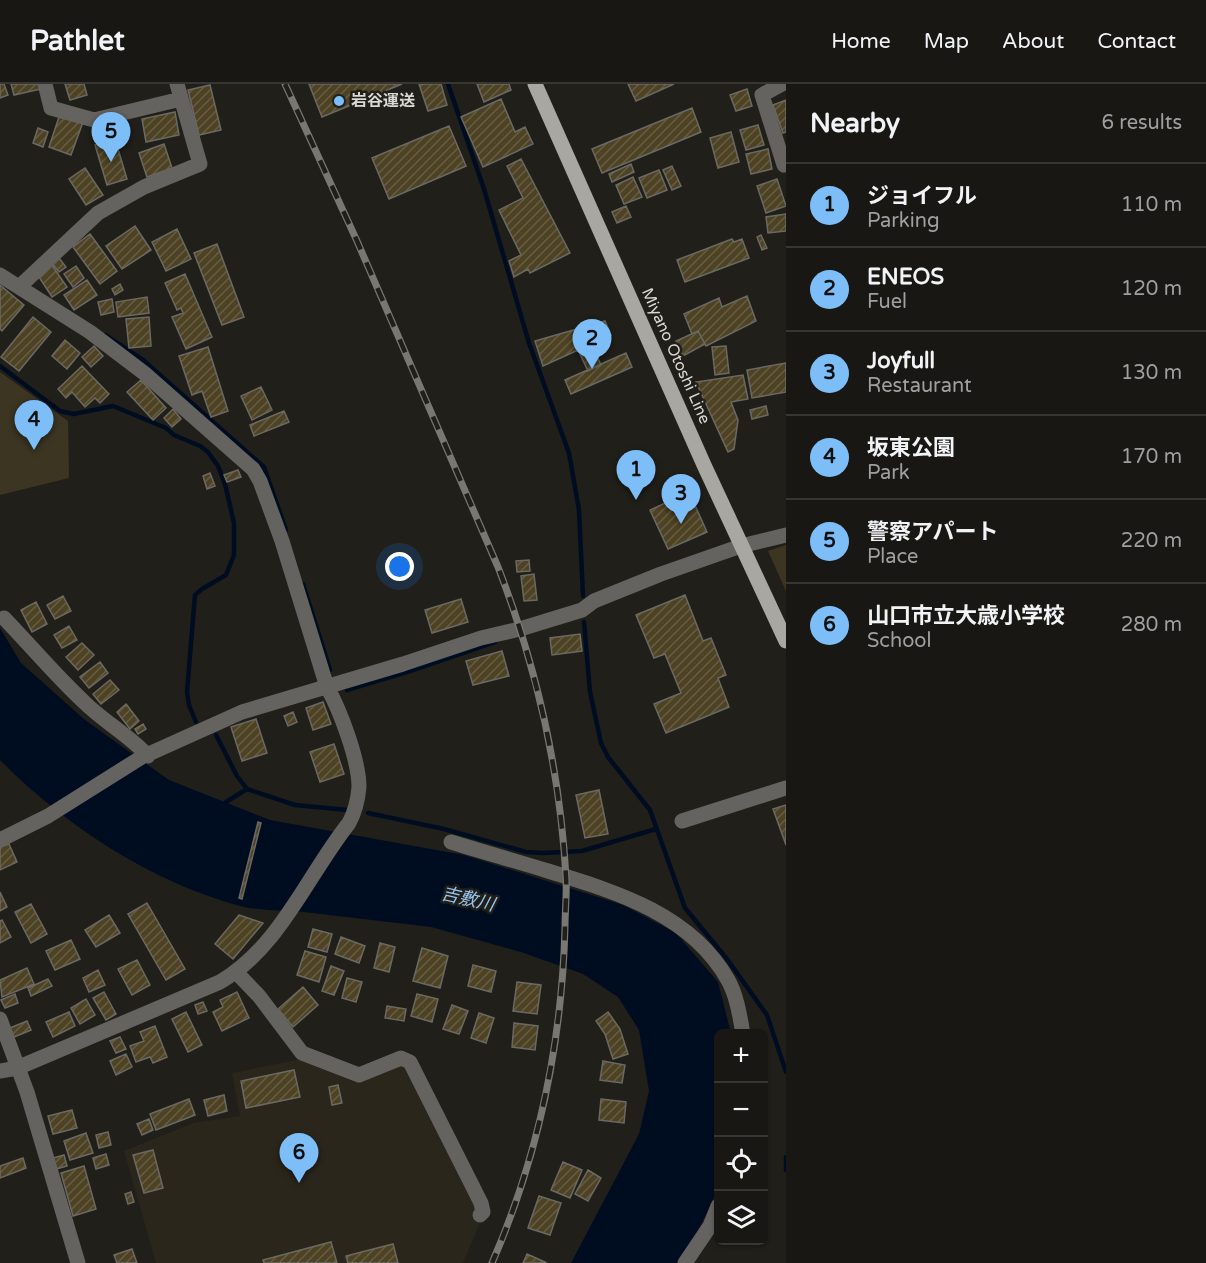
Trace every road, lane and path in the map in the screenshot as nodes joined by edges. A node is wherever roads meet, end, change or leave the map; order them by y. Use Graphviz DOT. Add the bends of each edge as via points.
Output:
graph roads {
  1 [pos="45,84"];
  2 [pos="535,84"];
  3 [pos="782,84"];
  4 [pos="179,92"];
  5 [pos="785,167"];
  6 [pos="0,275"];
  7 [pos="19,287"];
  8 [pos="786,535"];
  9 [pos="741,546"];
  10 [pos="4,618"];
  11 [pos="786,641"];
  12 [pos="327,687"];
  13 [pos="145,756"];
  14 [pos="786,788"];
  15 [pos="682,821"];
  16 [pos="0,840"];
  17 [pos="451,842"];
  18 [pos="236,972"];
  19 [pos="0,1018"];
  20 [pos="742,1029"];
  21 [pos="17,1068"];
  22 [pos="0,1071"];
  23 [pos="480,1215"];
  24 [pos="714,1216"];
  25 [pos="698,1256"];
  26 [pos="78,1263"];
  27 [pos="685,1263"];
  1 -- 4 [label="street" via="51,108 93,120"];
  2 -- 9 [label="main road, Miyano Otoshi Line"];
  3 -- 5 [label="street" via="762,95"];
  4 -- 7 [label="street" via="200,164 144,187 98,213"];
  6 -- 7 [label="street"];
  7 -- 12 [label="street" via="90,332 144,373 253,469 282,541"];
  8 -- 9 [label="street"];
  9 -- 11 [label="main road, Miyano Otoshi Line"];
  9 -- 12 [label="street" via="661,574 594,601 582,610"];
  10 -- 13 [label="street" via="83,702 134,741"];
  12 -- 13 [label="street" via="242,712"];
  12 -- 18 [label="street" via="358,771 355,812 283,919 254,957"];
  13 -- 16 [label="street" via="48,816"];
  14 -- 15 [label="street"];
  17 -- 20 [label="street" via="593,885 660,913 711,956 729,982"];
  18 -- 21 [label="street"];
  18 -- 23 [label="street" via="302,1053 359,1075 401,1058 410,1062 481,1203"];
  19 -- 21 [label="street"];
  21 -- 22 [label="street"];
  21 -- 26 [label="street"];
  24 -- 25 [label="street"];
  25 -- 27 [label="street"];
}
